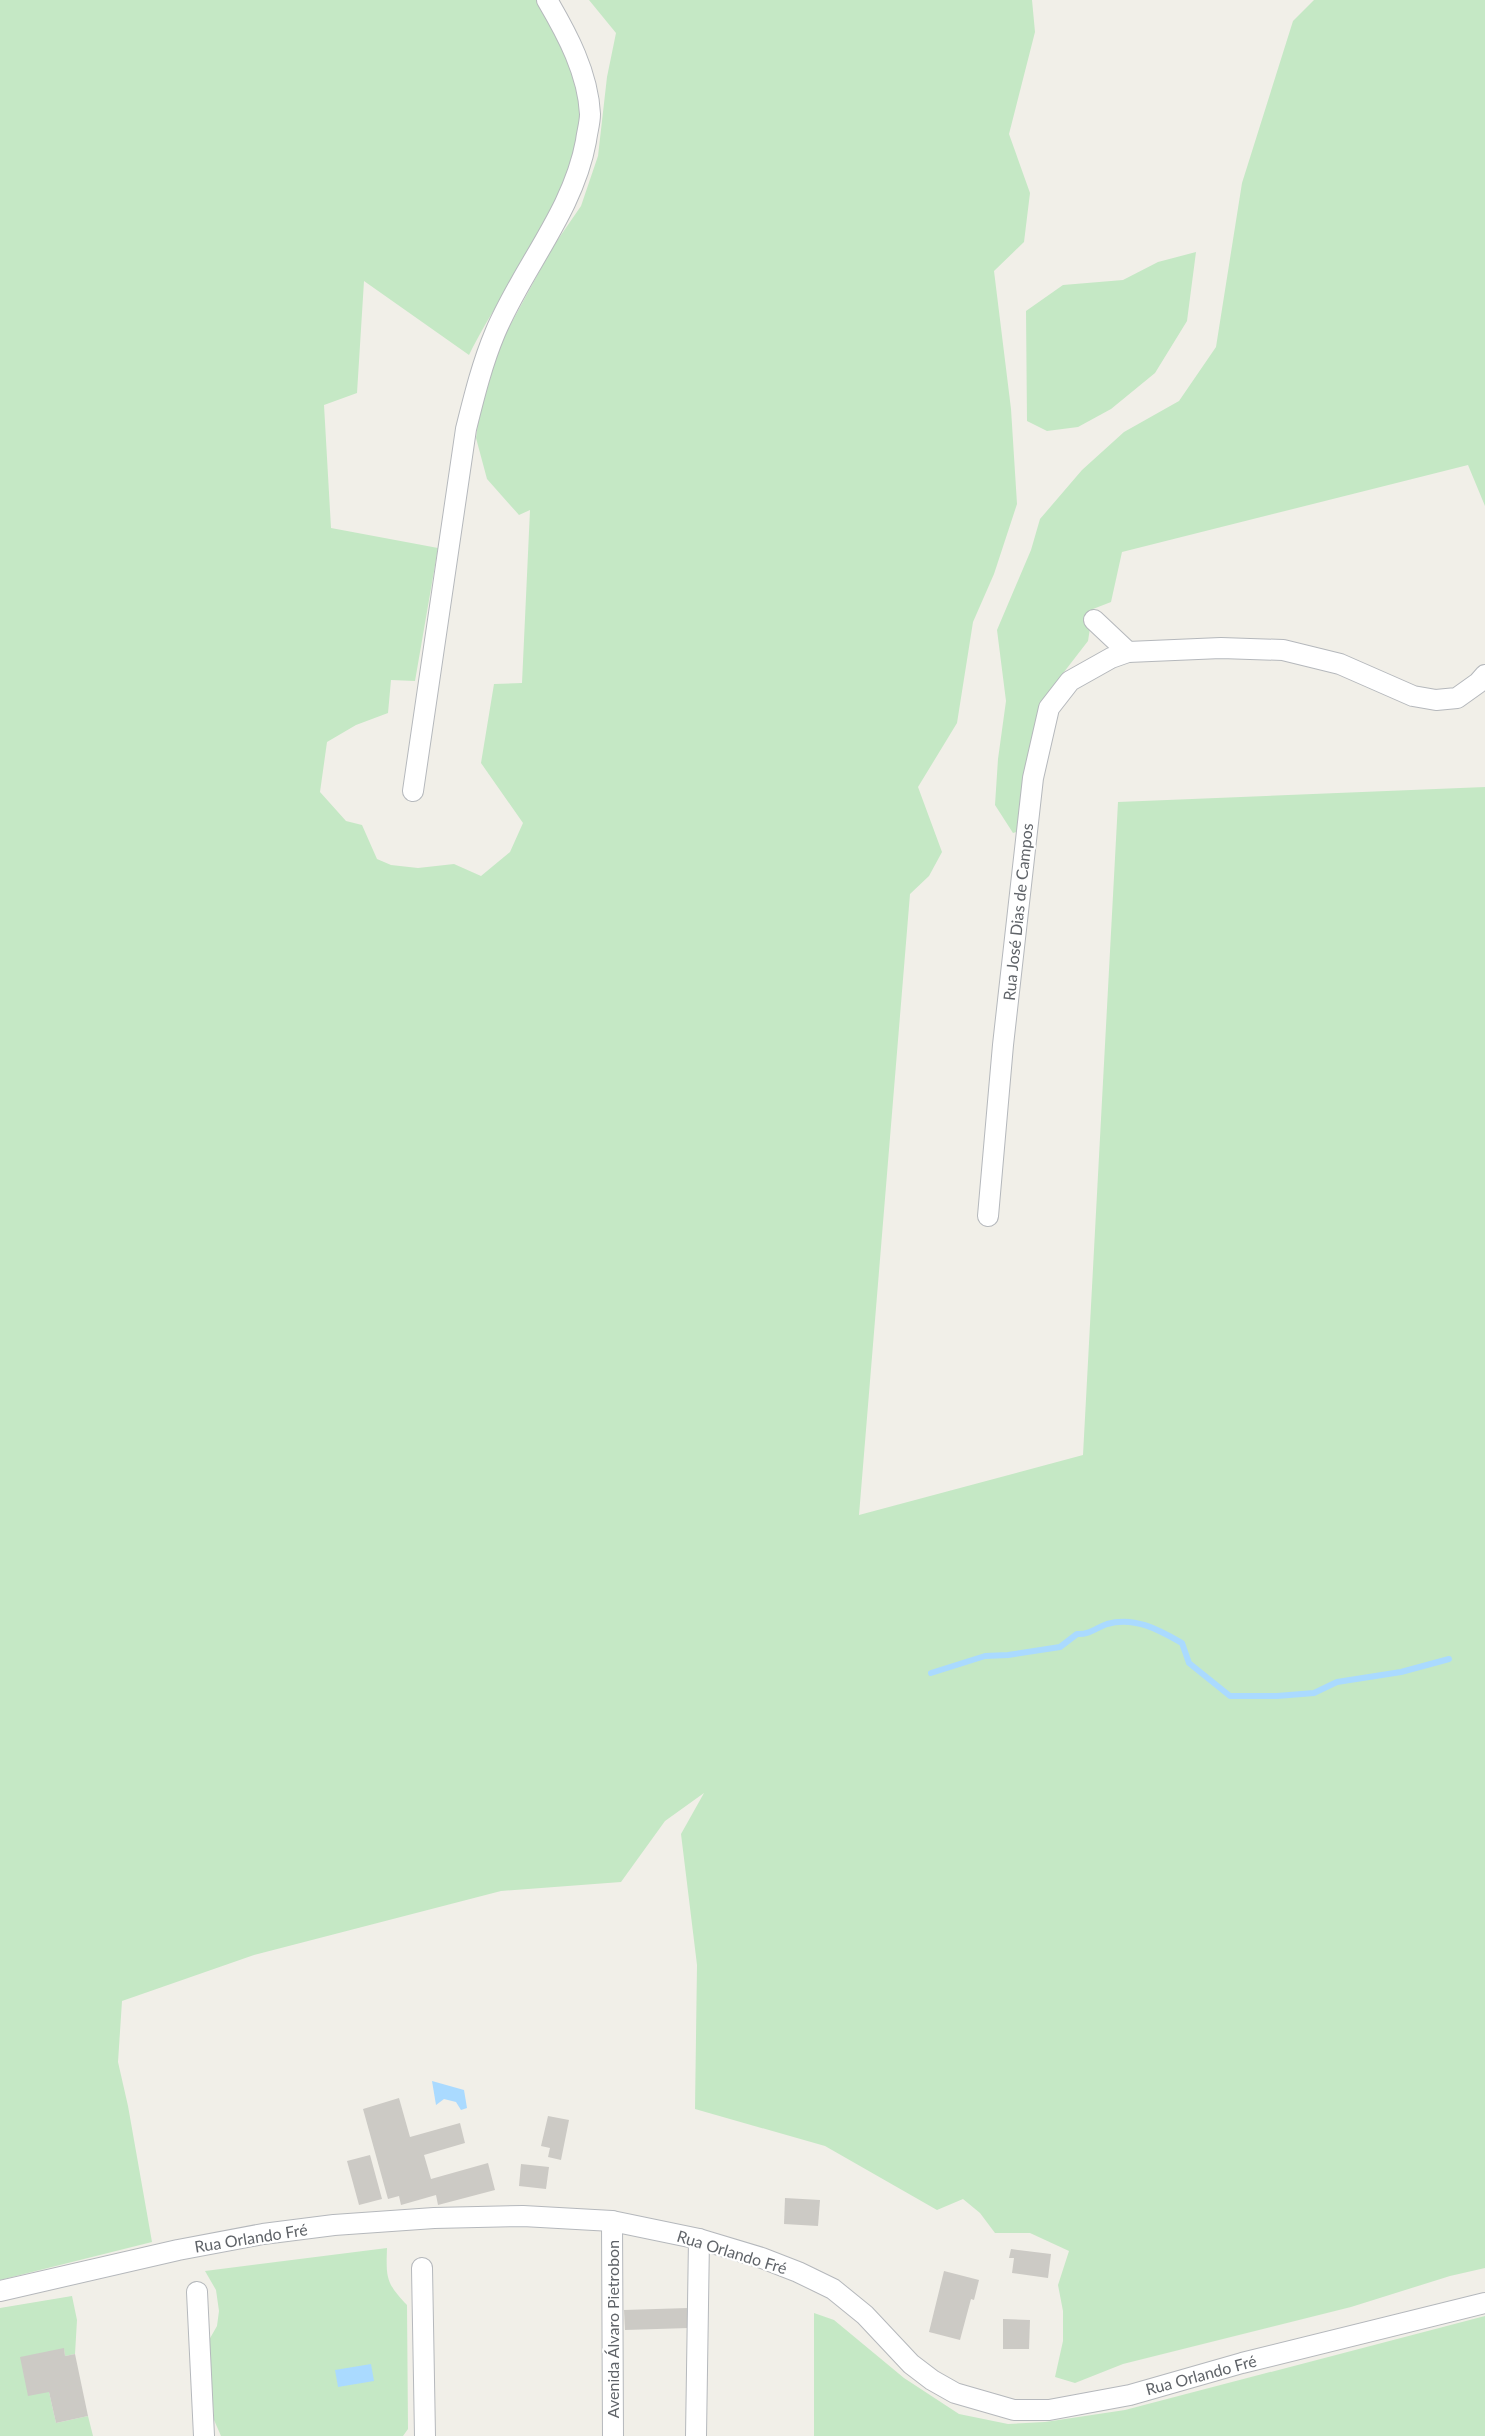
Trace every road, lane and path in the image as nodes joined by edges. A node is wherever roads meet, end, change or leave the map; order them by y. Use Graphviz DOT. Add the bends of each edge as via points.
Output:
graph roads {
  1 [pos="547,0"];
  2 [pos="1094,620"];
  3 [pos="1128,652"];
  4 [pos="1485,675"];
  5 [pos="413,791"];
  6 [pos="988,1216"];
  7 [pos="612,2222"];
  8 [pos="699,2239"];
  9 [pos="422,2268"];
  10 [pos="0,2290"];
  11 [pos="197,2292"];
  12 [pos="1485,2303"];
  13 [pos="204,2436"];
  14 [pos="425,2436"];
  15 [pos="613,2436"];
  16 [pos="696,2436"];
  1 -- 5 [label="street" via="568,38 582,76 590,116 574,185 495,332 479,378 466,429"];
  2 -- 3 [label="street"];
  3 -- 4 [label="street" via="1283,650 1340,664 1413,696 1436,700 1458,698"];
  3 -- 6 [label="street, Rua José Dias de Campos" via="1070,681 1049,708 1033,778"];
  7 -- 8 [label="street, Rua Orlando Fré"];
  7 -- 10 [label="street, Rua Orlando Fré" via="523,2216 334,2225 178,2250"];
  7 -- 15 [label="street, Avenida Álvaro Pietrobon"];
  8 -- 12 [label="street, Rua Orlando Fré" via="762,2258 833,2289 865,2314 911,2364 932,2380 955,2392 1014,2410 1049,2409 1130,2395"];
  8 -- 16 [label="street"];
  9 -- 14 [label="street"];
  11 -- 13 [label="street"];
}
